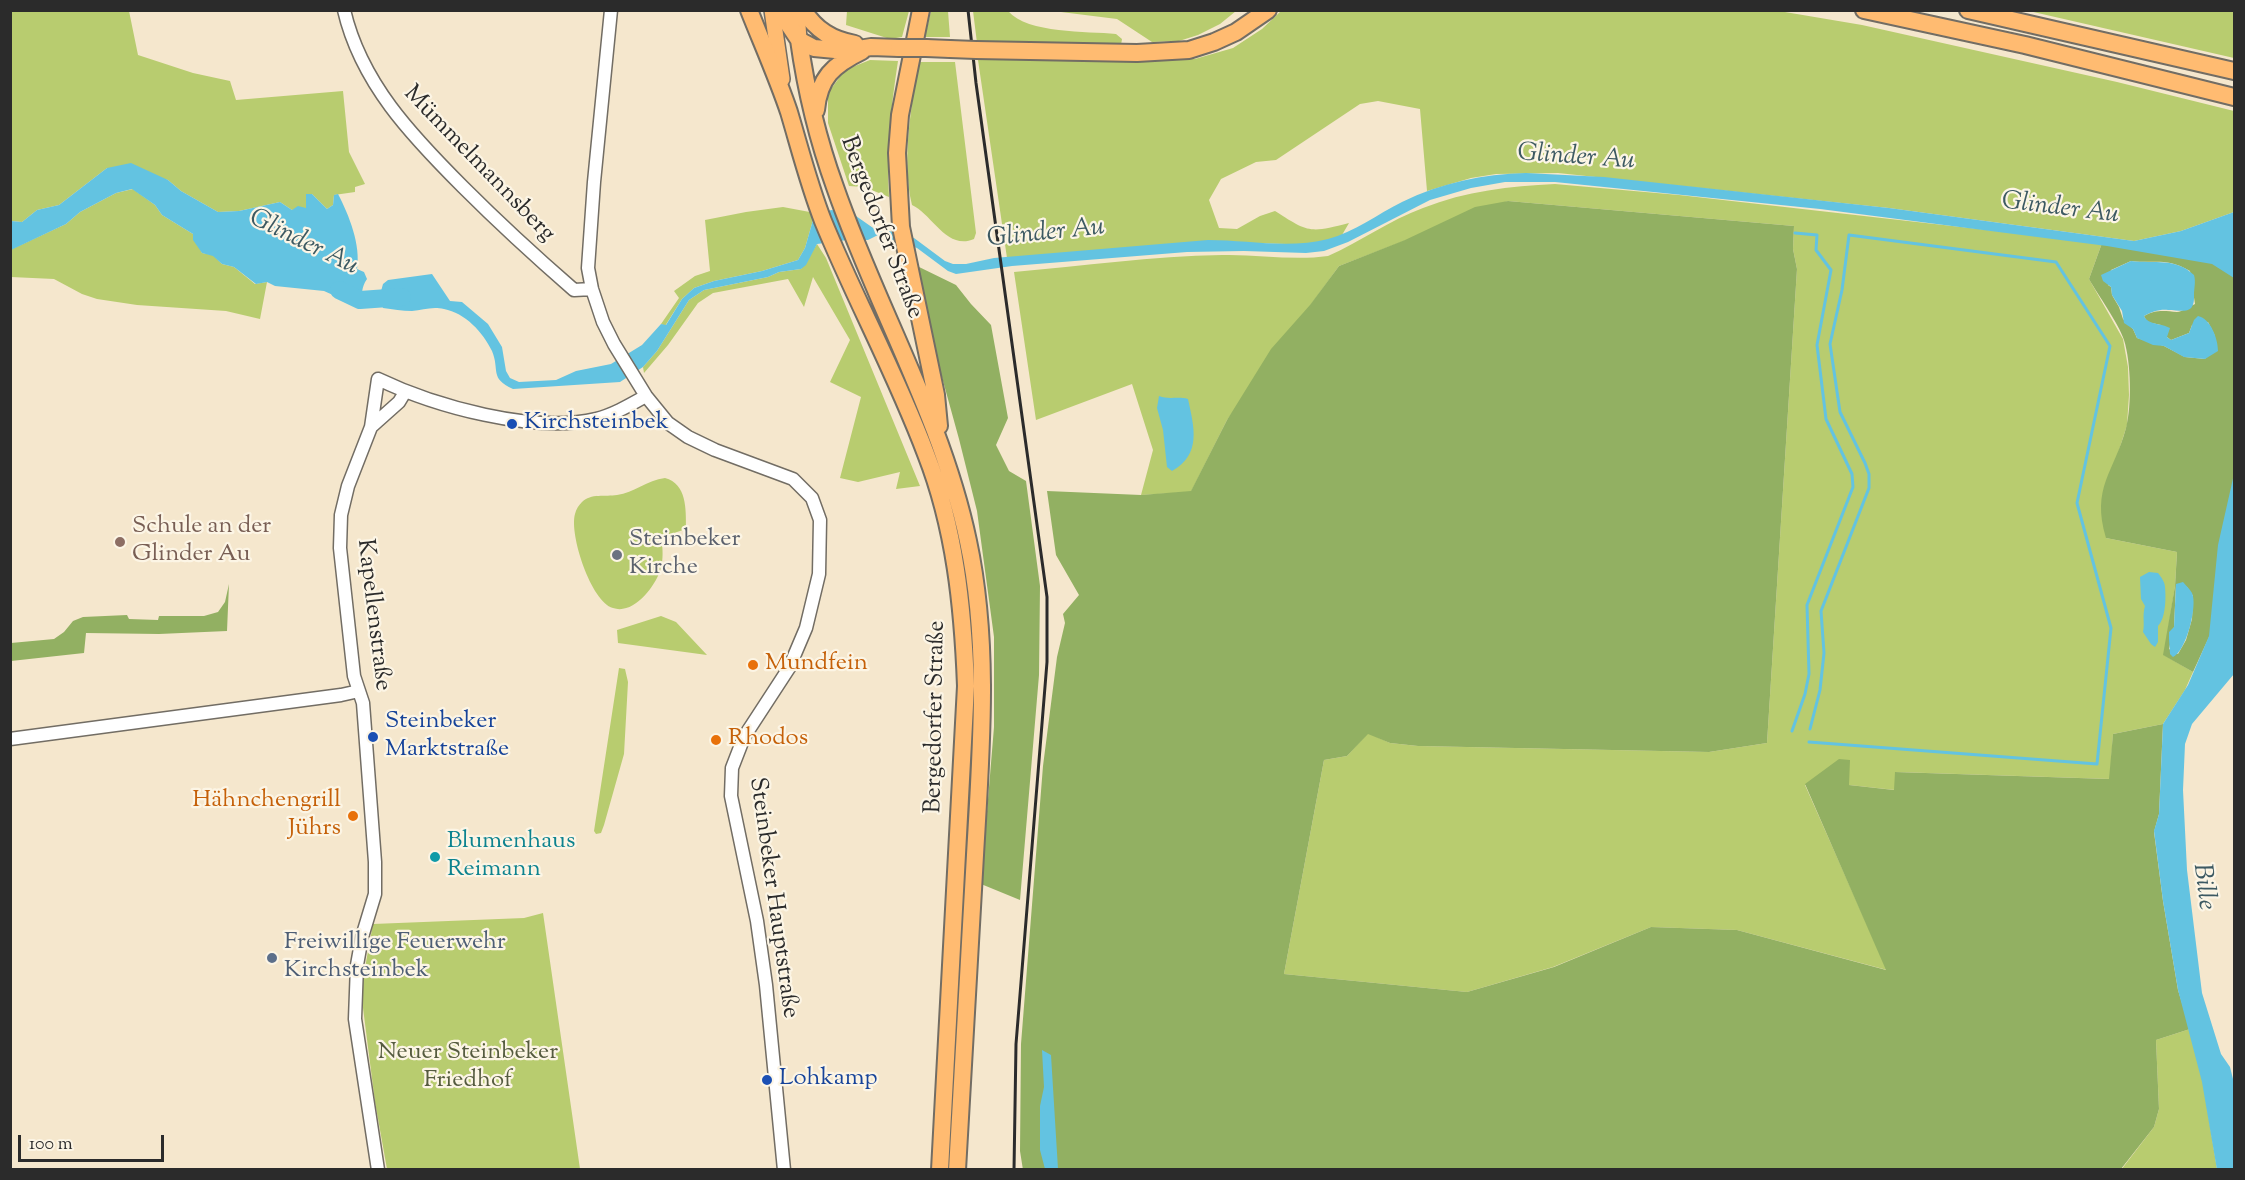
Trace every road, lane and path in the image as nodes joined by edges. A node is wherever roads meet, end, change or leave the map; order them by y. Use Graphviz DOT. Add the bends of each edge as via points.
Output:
graph roads {
  1 [pos="344,10"];
  2 [pos="612,10"];
  3 [pos="749,10"];
  4 [pos="772,10"];
  5 [pos="779,10"];
  6 [pos="797,10"];
  7 [pos="803,10"];
  8 [pos="921,10"];
  9 [pos="1250,10"];
  10 [pos="1268,10"];
  11 [pos="1864,10"];
  12 [pos="1968,10"];
  13 [pos="1236,32"];
  14 [pos="800,40"];
  15 [pos="871,47"];
  16 [pos="2235,71"];
  17 [pos="2235,97"];
  18 [pos="788,110"];
  19 [pos="815,122"];
  20 [pos="592,289"];
  21 [pos="405,392"];
  22 [pos="646,396"];
  23 [pos="371,427"];
  24 [pos="940,445"];
  25 [pos="358,691"];
  26 [pos="10,739"];
  27 [pos="378,1170"];
  28 [pos="784,1170"];
  29 [pos="940,1170"];
  30 [pos="957,1170"];
  1 -- 20 [label="street, Mümmelmannsberg" via="350,34 375,85 396,116 484,208 574,290"];
  2 -- 20 [label="street, Steinbeker Hauptstraße" via="594,182 588,268"];
  3 -- 18 [label="highway"];
  4 -- 18 [label="main road, Bergedorfer Straße"];
  5 -- 14 [label="highway"];
  6 -- 14 [label="main road, Bergedorfer Straße"];
  7 -- 15 [label="highway" via="826,34"];
  8 -- 24 [label="highway" via="900,115 897,153 906,256 936,395"];
  9 -- 13 [label="highway"];
  10 -- 13 [label="highway"];
  11 -- 17 [label="highway"];
  12 -- 16 [label="highway"];
  13 -- 15 [label="highway, bridge" via="1189,50 1137,53"];
  14 -- 15 [label="highway" via="827,51"];
  14 -- 19 [label="highway, Bergedorfer Straße"];
  15 -- 19 [label="highway" via="824,79 818,93"];
  18 -- 29 [label="highway, Bergedorfer Straße" via="810,187 927,455 954,557 963,617 966,686"];
  19 -- 24 [label="highway, Bergedorfer Straße" via="835,188"];
  20 -- 22 [label="street, Steinbeker Hauptstraße" via="603,322"];
  21 -- 22 [label="street" via="475,412 542,424 598,419"];
  21 -- 23 [label="street, Kapellenstraße"];
  21 -- 23 [label="street, Kapellenstraße" via="378,379"];
  22 -- 28 [label="street, Steinbeker Hauptstraße" via="668,423 688,437 793,479 812,498 820,520 819,574 806,628 789,668 744,737 732,768 731,796 766,985"];
  23 -- 25 [label="street, Kapellenstraße" via="341,515 340,548"];
  24 -- 30 [label="highway, Bergedorfer Straße" via="969,543 981,648 982,746"];
  25 -- 26 [label="street"];
  25 -- 27 [label="street, Kapellenstraße" via="363,703 375,894 357,965 355,1019"];
}
